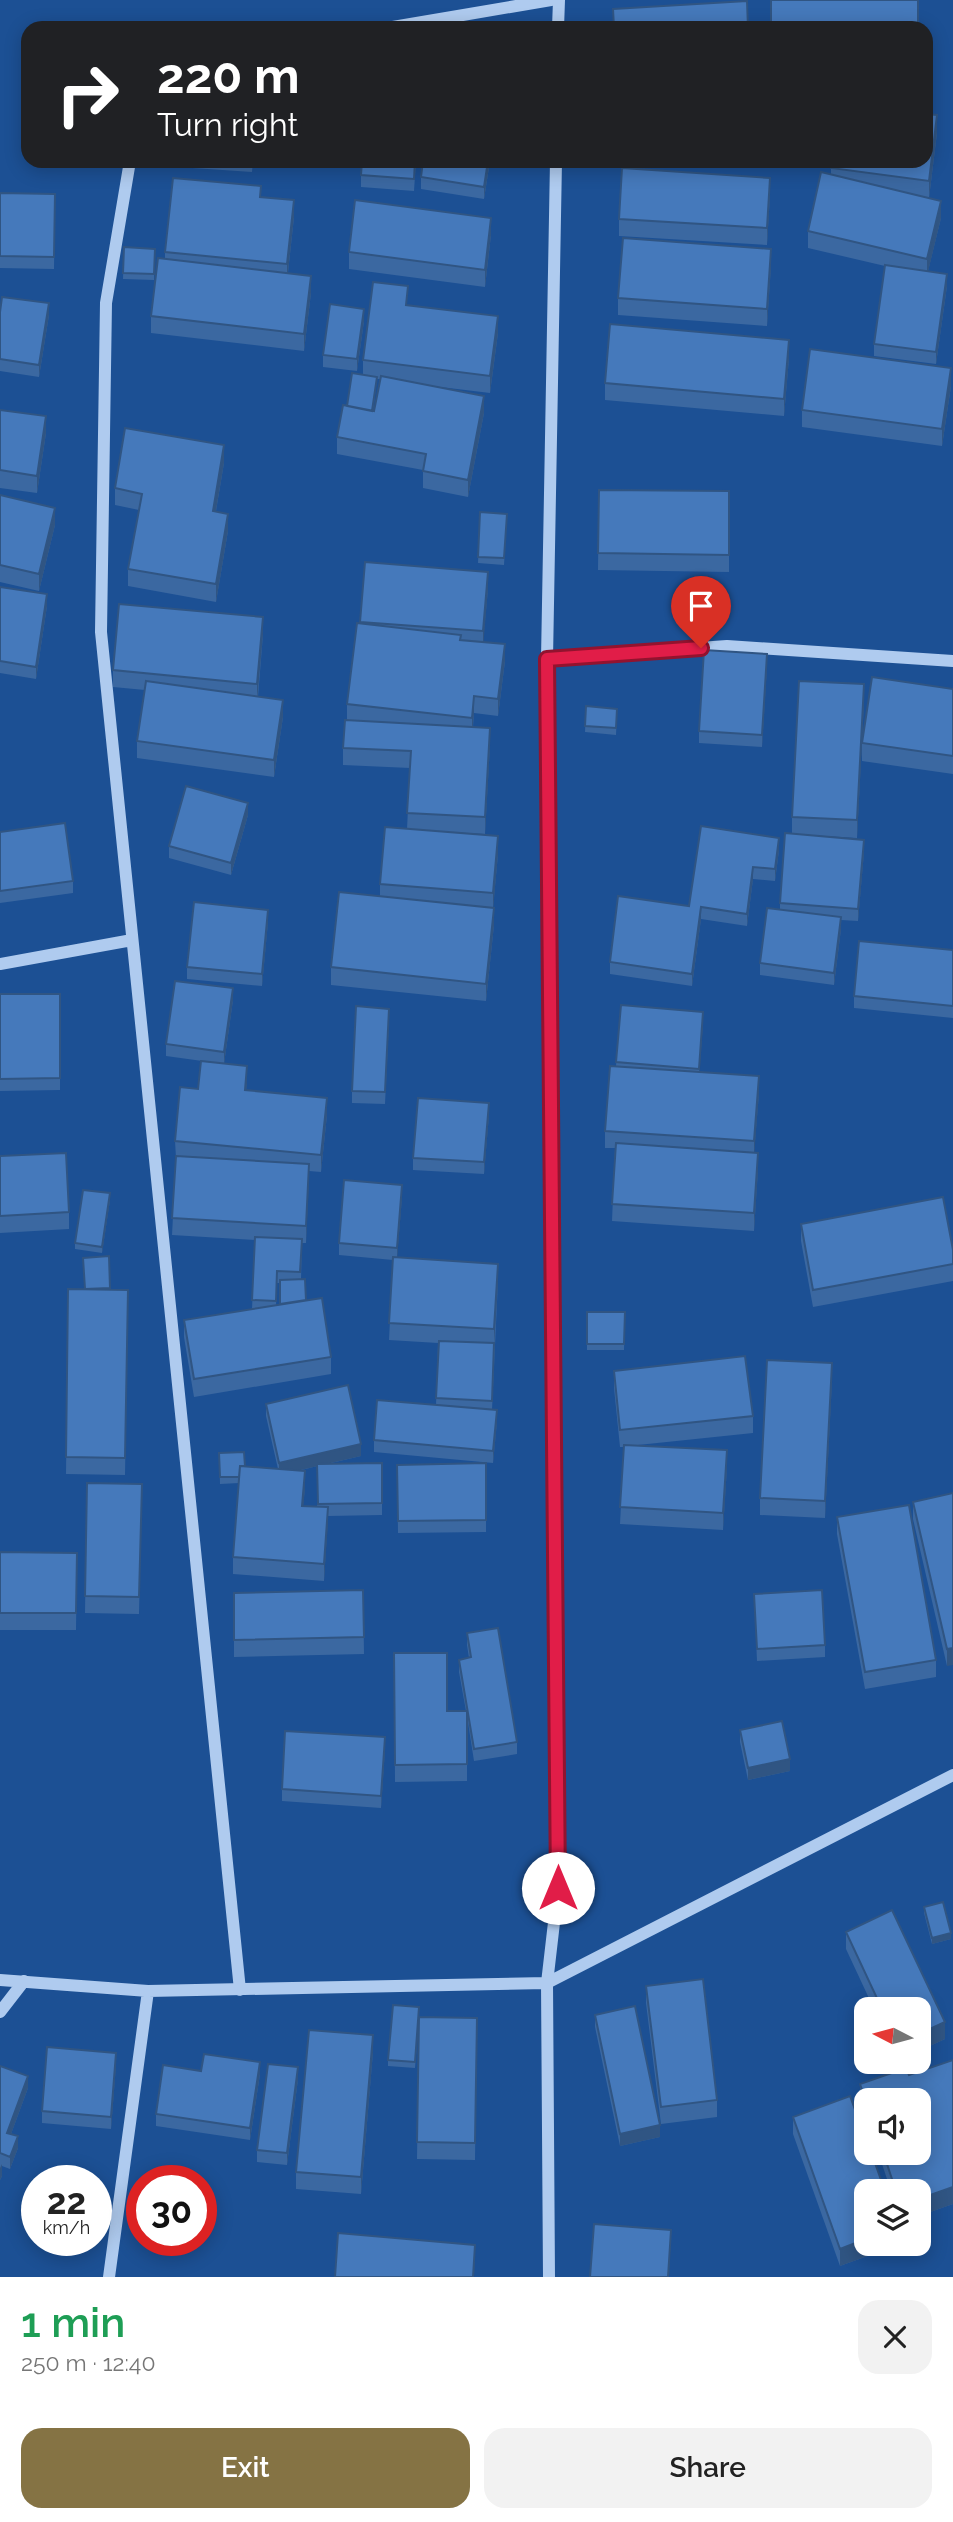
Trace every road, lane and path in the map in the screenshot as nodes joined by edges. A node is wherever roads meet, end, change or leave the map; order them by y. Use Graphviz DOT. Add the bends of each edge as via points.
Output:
graph roads {
  1 [pos="551,0"];
  2 [pos="559,0"];
  3 [pos="428,21"];
  4 [pos="558,21"];
  5 [pos="129,168"];
  6 [pos="556,168"];
  7 [pos="547,659"];
  8 [pos="953,661"];
  9 [pos="132,940"];
  10 [pos="0,964"];
  11 [pos="953,1775"];
  12 [pos="0,1980"];
  13 [pos="24,1981"];
  14 [pos="547,1983"];
  15 [pos="240,1990"];
  16 [pos="148,1991"];
  17 [pos="0,2012"];
  18 [pos="109,2277"];
  19 [pos="549,2277"];
  1 -- 3 [label="street"];
  2 -- 4 [label="street"];
  5 -- 9 [label="street" via="106,303 101,632"];
  6 -- 7 [label="street"];
  7 -- 8 [label="street" via="727,646"];
  7 -- 14 [label="street" via="558,1888"];
  9 -- 10 [label="street"];
  9 -- 15 [label="street"];
  11 -- 14 [label="street"];
  12 -- 13 [label="street"];
  13 -- 16 [label="street"];
  13 -- 17 [label="street"];
  14 -- 15 [label="street"];
  14 -- 19 [label="street"];
  15 -- 16 [label="street"];
  16 -- 18 [label="street"];
}
